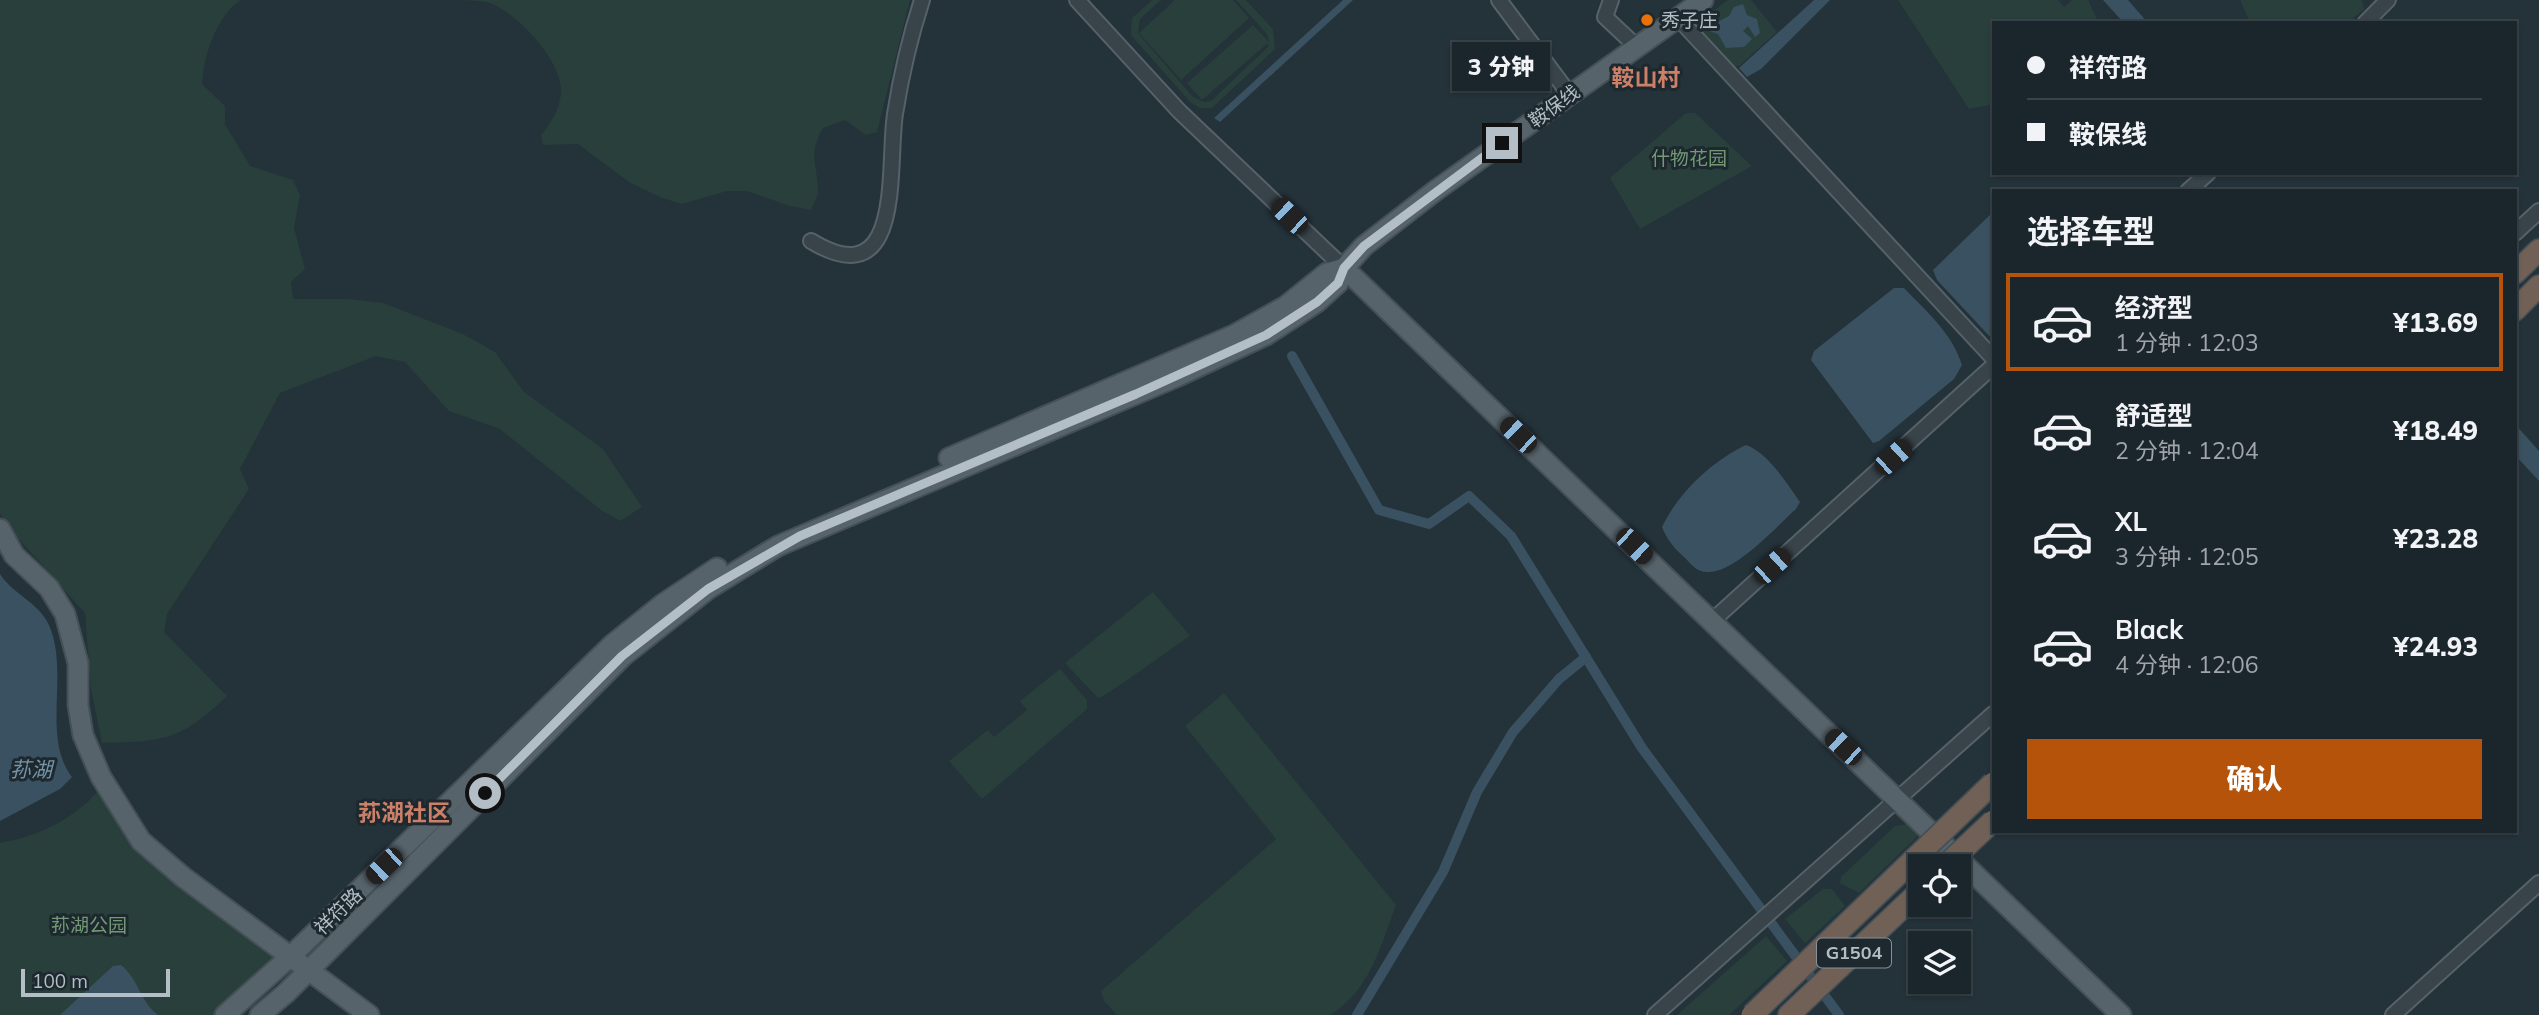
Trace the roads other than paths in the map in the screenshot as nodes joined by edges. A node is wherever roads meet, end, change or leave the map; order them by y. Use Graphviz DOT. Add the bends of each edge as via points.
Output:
graph roads {
  1 [pos="922,0"];
  2 [pos="1077,0"];
  3 [pos="1499,0"];
  4 [pos="1611,0"];
  5 [pos="1703,0"];
  6 [pos="2386,1"];
  7 [pos="1678,18"];
  8 [pos="2367,21"];
  9 [pos="1637,47"];
  10 [pos="1570,95"];
  11 [pos="2206,175"];
  12 [pos="2190,189"];
  13 [pos="2539,211"];
  14 [pos="2517,231"];
  15 [pos="811,241"];
  16 [pos="1344,268"];
  17 [pos="2539,286"];
  18 [pos="2517,308"];
  19 [pos="1992,357"];
  20 [pos="1992,367"];
  21 [pos="0,529"];
  22 [pos="1712,621"];
  23 [pos="1992,715"];
  24 [pos="1992,784"];
  25 [pos="1898,799"];
  26 [pos="1992,822"];
  27 [pos="1958,854"];
  28 [pos="2539,883"];
  29 [pos="1908,902"];
  30 [pos="291,956"];
  31 [pos="309,970"];
  32 [pos="225,1015"];
  33 [pos="260,1015"];
  34 [pos="369,1015"];
  35 [pos="1655,1015"];
  36 [pos="1752,1015"];
  37 [pos="1789,1015"];
  38 [pos="2121,1015"];
  39 [pos="2393,1015"];
  1 -- 15 [label="street" via="895,116 890,200 880,237 855,255 842,256"];
  2 -- 16 [label="street" via="1179,111"];
  3 -- 10 [label="street"];
  4 -- 9 [label="street" via="1605,17"];
  5 -- 7 [label="main road, 鞍保线"];
  6 -- 8 [label="street"];
  7 -- 9 [label="main road, 鞍保线"];
  7 -- 19 [label="street"];
  9 -- 10 [label="main road, 鞍保线"];
  10 -- 16 [label="main road, 鞍保线" via="1435,191 1364,246"];
  11 -- 12 [label="street"];
  13 -- 14 [label="street"];
  16 -- 22 [label="main road"];
  16 -- 30 [label="main road, 祥符路" via="1327,273 1286,306 1234,335 769,536 701,578 612,645"];
  16 -- 31 [label="main road, 祥符路" via="1338,283 1317,302 1258,339 800,536 708,589 622,656"];
  17 -- 18 [label="highway"];
  20 -- 22 [label="street"];
  21 -- 30 [label="main road" via="14,555 49,588 65,614 78,663 83,735 101,778 141,841"];
  22 -- 25 [label="main road"];
  23 -- 25 [label="street"];
  24 -- 36 [label="highway, G1504, bridge"];
  25 -- 35 [label="street"];
  25 -- 38 [label="main road"];
  26 -- 27 [label="highway, bridge"];
  28 -- 39 [label="street"];
  29 -- 37 [label="highway, G1504"];
  30 -- 31 [label="main road"];
  30 -- 32 [label="main road, 祥符路"];
  31 -- 33 [label="main road, 祥符路"];
  31 -- 34 [label="main road"];
}
